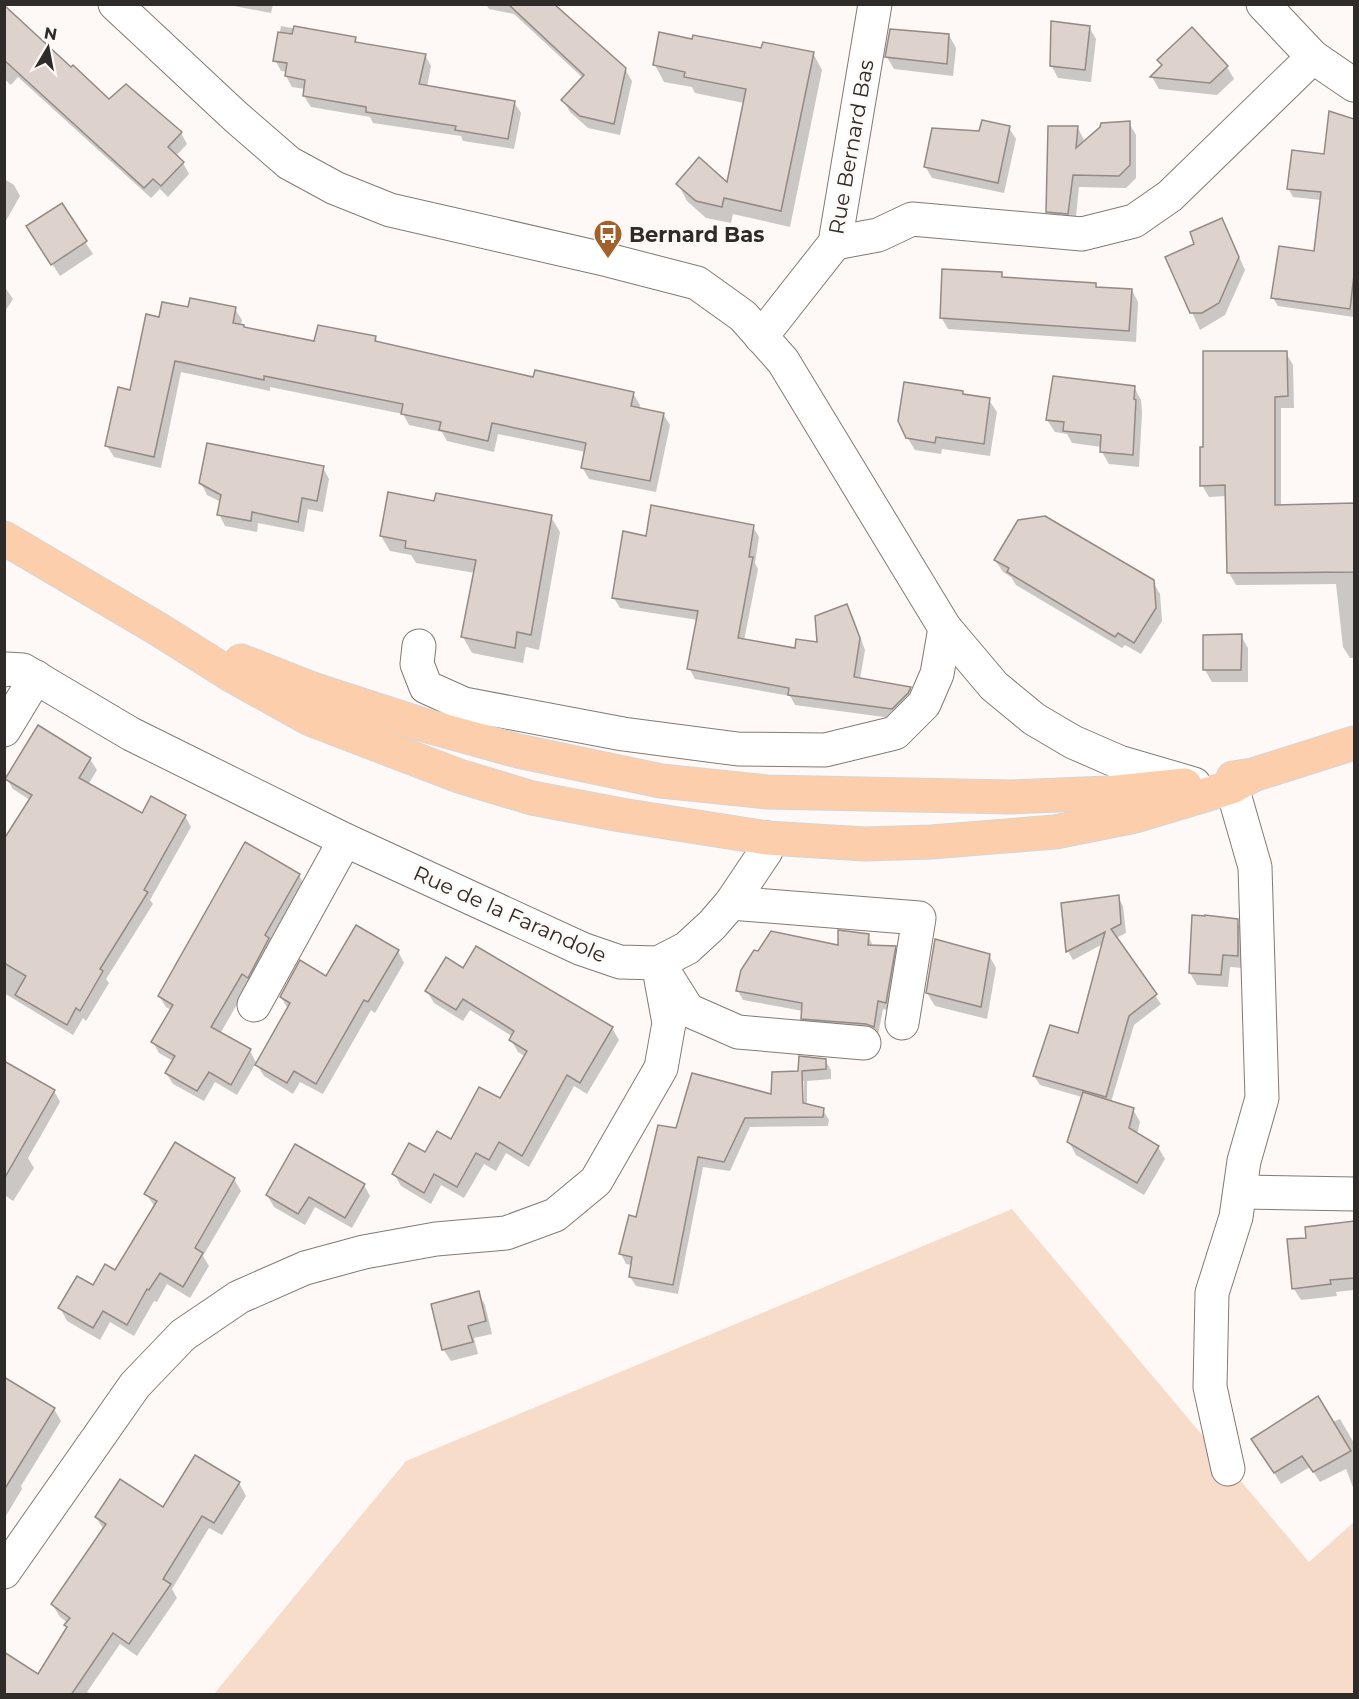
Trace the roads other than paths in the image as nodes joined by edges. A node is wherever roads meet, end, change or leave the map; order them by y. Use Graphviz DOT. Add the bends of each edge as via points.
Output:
graph roads {
  1 [pos="115,4"];
  2 [pos="875,4"];
  3 [pos="1263,4"];
  4 [pos="1313,57"];
  5 [pos="1354,85"];
  6 [pos="835,243"];
  7 [pos="761,336"];
  8 [pos="4,538"];
  9 [pos="945,628"];
  10 [pos="158,629"];
  11 [pos="419,646"];
  12 [pos="13,671"];
  13 [pos="4,730"];
  14 [pos="1354,743"];
  15 [pos="1242,781"];
  16 [pos="1194,784"];
  17 [pos="767,838"];
  18 [pos="345,840"];
  19 [pos="732,903"];
  20 [pos="658,963"];
  21 [pos="255,1005"];
  22 [pos="902,1023"];
  23 [pos="864,1043"];
  24 [pos="1239,1192"];
  25 [pos="1354,1194"];
  26 [pos="1227,1470"];
  27 [pos="4,1572"];
  1 -- 7 [label="street" via="289,163 335,188 390,210 697,283 744,316"];
  2 -- 6 [label="street, Rue Bernard Bas"];
  3 -- 4 [label="street"];
  4 -- 5 [label="street"];
  4 -- 6 [label="street" via="1170,196 1134,221 1082,234 912,219 878,235"];
  6 -- 7 [label="street, Rue Bernard Bas"];
  7 -- 9 [label="street" via="783,361"];
  8 -- 10 [label="main road"];
  9 -- 11 [label="street" via="936,674 924,704 895,733 825,750 738,749 623,734 464,704 426,687 417,664"];
  9 -- 16 [label="street" via="994,686 1034,719 1119,762"];
  10 -- 16 [label="main road" via="315,690 420,724 518,751 661,781 767,792 1010,797"];
  10 -- 17 [label="main road" via="310,719 459,776 532,798"];
  12 -- 13 [label="street, Rue de la Farandole"];
  12 -- 18 [label="street, Rue de la Farandole"];
  14 -- 15 [label="main road"];
  15 -- 16 [label="main road"];
  15 -- 17 [label="main road" via="1135,816 1055,831 865,844"];
  15 -- 24 [label="street" via="1255,867 1262,1098"];
  17 -- 19 [label="street" via="766,851"];
  18 -- 20 [label="street, Rue de la Farandole" via="582,949 620,962"];
  18 -- 21 [label="street"];
  19 -- 20 [label="street" via="687,948"];
  19 -- 22 [label="street" via="919,918"];
  20 -- 23 [label="street" via="688,1010 738,1032"];
  20 -- 27 [label="street" via="669,1023 661,1068 596,1181 555,1215 506,1233 436,1239 364,1252 304,1268 239,1297 183,1335 135,1385"];
  24 -- 25 [label="street"];
  24 -- 26 [label="street" via="1236,1217 1212,1293 1210,1387"];
}
